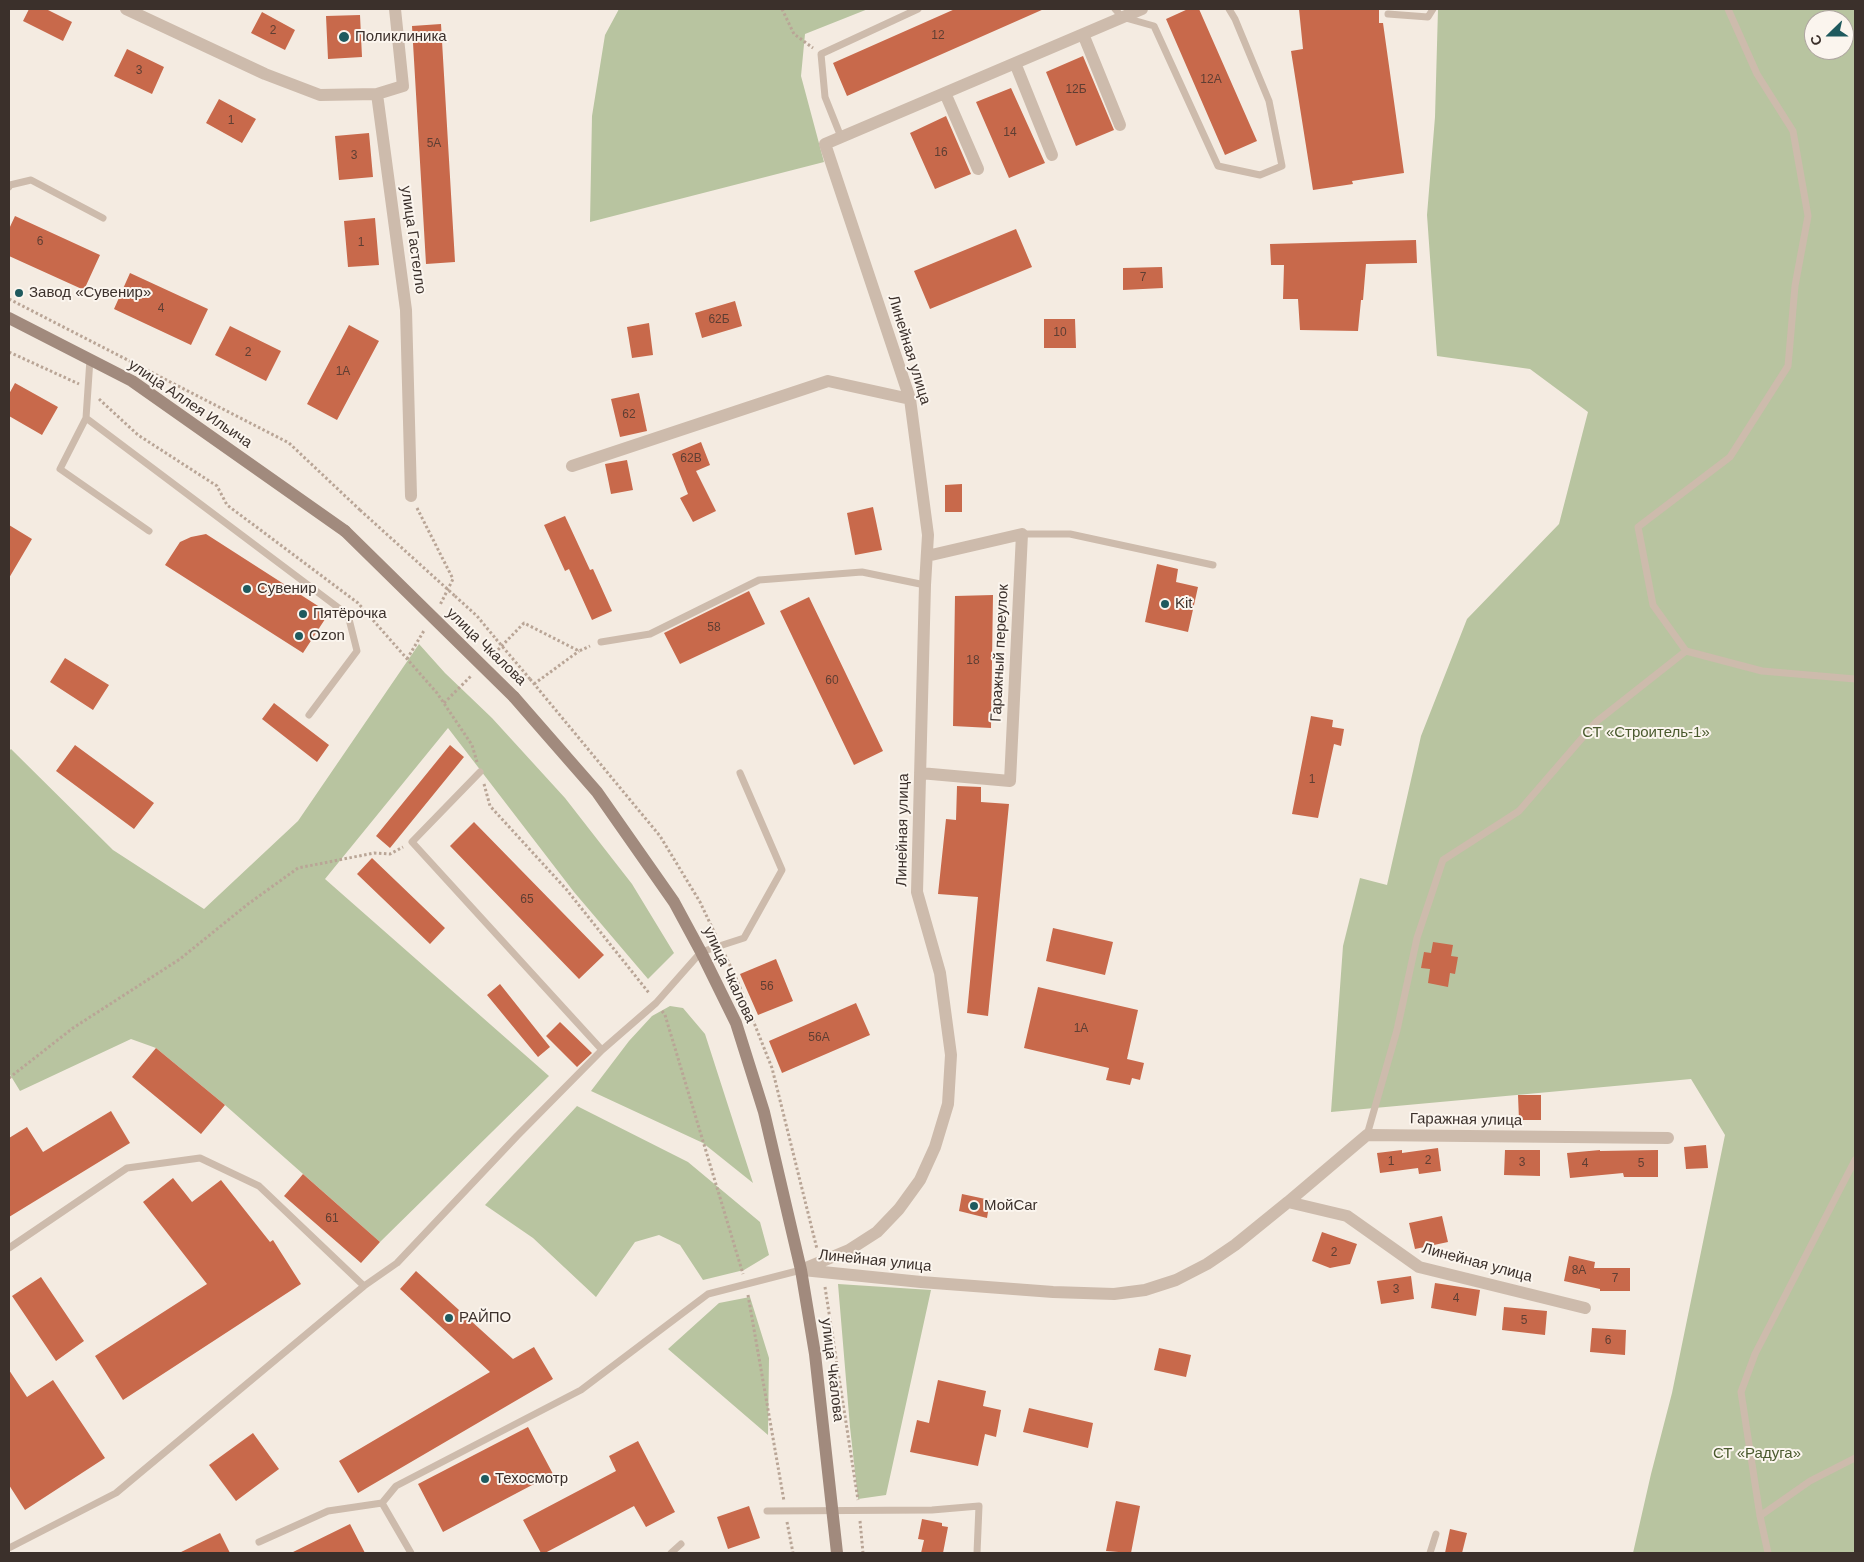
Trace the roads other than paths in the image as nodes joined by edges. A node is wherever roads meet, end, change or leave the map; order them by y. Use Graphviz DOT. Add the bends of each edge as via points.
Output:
graph roads {
  1 [pos="126,9"];
  2 [pos="395,9"];
  3 [pos="918,9"];
  4 [pos="1142,9"];
  5 [pos="1229,9"];
  6 [pos="1433,9"];
  7 [pos="1728,9"];
  8 [pos="1119,13"];
  9 [pos="1388,14"];
  10 [pos="1083,34"];
  11 [pos="1014,63"];
  12 [pos="945,93"];
  13 [pos="377,94"];
  14 [pos="1120,125"];
  15 [pos="841,137"];
  16 [pos="1052,156"];
  17 [pos="978,169"];
  18 [pos="9,188"];
  19 [pos="104,218"];
  20 [pos="9,318"];
  21 [pos="90,359"];
  22 [pos="910,399"];
  23 [pos="86,418"];
  24 [pos="572,466"];
  25 [pos="411,496"];
  26 [pos="149,531"];
  27 [pos="344,531"];
  28 [pos="1022,534"];
  29 [pos="927,556"];
  30 [pos="1213,565"];
  31 [pos="925,585"];
  32 [pos="600,642"];
  33 [pos="1686,651"];
  34 [pos="1855,678"];
  35 [pos="309,715"];
  36 [pos="480,772"];
  37 [pos="740,773"];
  38 [pos="920,773"];
  39 [pos="701,952"];
  40 [pos="602,1050"];
  41 [pos="1367,1135"];
  42 [pos="1668,1138"];
  43 [pos="1855,1160"];
  44 [pos="1288,1202"];
  45 [pos="9,1248"];
  46 [pos="801,1270"];
  47 [pos="364,1286"];
  48 [pos="1585,1308"];
  49 [pos="1855,1458"];
  50 [pos="382,1503"];
  51 [pos="767,1511"];
  52 [pos="832,1512"];
  53 [pos="1760,1516"];
  54 [pos="1436,1534"];
  55 [pos="259,1542"];
  56 [pos="681,1544"];
  57 [pos="9,1548"];
  58 [pos="411,1553"];
  59 [pos="671,1553"];
  60 [pos="837,1553"];
  61 [pos="977,1553"];
  62 [pos="1430,1553"];
  63 [pos="1768,1553"];
  1 -- 13 [label="street" via="265,74 320,95"];
  2 -- 13 [label="street" via="403,86"];
  3 -- 15 [label="lane" via="821,54 825,97"];
  4 -- 8 [label="street, Линейная улица"];
  5 -- 8 [label="lane" via="1268,101 1282,166 1260,175 1218,166 1154,26"];
  6 -- 9 [label="lane" via="1428,17"];
  7 -- 33 [label="lane" via="1757,74 1793,132 1808,216 1795,286 1788,366 1730,457 1638,527 1653,605"];
  8 -- 10 [label="street, Линейная улица"];
  10 -- 11 [label="street, Линейная улица"];
  10 -- 14 [label="street"];
  11 -- 12 [label="street, Линейная улица"];
  11 -- 16 [label="street"];
  12 -- 15 [label="street, Линейная улица"];
  12 -- 17 [label="street"];
  13 -- 25 [label="street, улица Гастелло" via="406,310"];
  15 -- 22 [label="street, Линейная улица" via="825,144"];
  18 -- 19 [label="lane" via="31,180"];
  20 -- 21 [label="main road, улица Аллея Ильича"];
  21 -- 23 [label="lane"];
  21 -- 27 [label="main road, улица Аллея Ильича" via="132,381"];
  22 -- 24 [label="street" via="828,381"];
  22 -- 29 [label="street, Линейная улица" via="928,535"];
  23 -- 26 [label="lane" via="60,469"];
  23 -- 35 [label="lane" via="348,615 356,651"];
  27 -- 39 [label="main road, улица Чкалова, bridge" via="514,697 597,792 674,902"];
  28 -- 29 [label="street"];
  28 -- 30 [label="lane" via="1070,534"];
  28 -- 38 [label="street, Гаражный переулок" via="1010,780"];
  29 -- 31 [label="street, Линейная улица"];
  31 -- 32 [label="lane" via="862,572 759,580 650,634"];
  31 -- 38 [label="street, Линейная улица"];
  33 -- 34 [label="lane" via="1762,671"];
  33 -- 41 [label="lane" via="1596,722 1519,811 1443,860 1417,938 1397,1030"];
  36 -- 40 [label="lane" via="412,842"];
  37 -- 39 [label="lane" via="782,870 744,938"];
  38 -- 46 [label="street, Линейная улица" via="917,892 940,972 951,1055 948,1104 935,1147 920,1180 899,1209 877,1232 849,1250"];
  39 -- 40 [label="lane" via="656,1003"];
  39 -- 46 [label="main road, улица Чкалова" via="736,1023 764,1112"];
  40 -- 47 [label="lane" via="397,1263"];
  41 -- 42 [label="street, Гаражная улица"];
  41 -- 44 [label="street"];
  43 -- 53 [label="lane" via="1755,1354 1741,1392"];
  44 -- 46 [label="street, Линейная улица" via="1207,1264 1176,1280 1145,1290 1114,1294 1053,1292"];
  44 -- 48 [label="street, Линейная улица" via="1347,1216 1419,1267"];
  45 -- 47 [label="lane" via="127,1168 200,1158 259,1186"];
  46 -- 50 [label="lane" via="708,1294 581,1390 396,1486"];
  46 -- 52 [label="main road, улица Чкалова" via="815,1354"];
  47 -- 57 [label="lane" via="116,1494"];
  49 -- 53 [label="lane" via="1810,1481"];
  50 -- 55 [label="lane" via="328,1512"];
  50 -- 58 [label="lane"];
  51 -- 52 [label="lane"];
  52 -- 60 [label="main road, улица Чкалова"];
  52 -- 61 [label="lane" via="979,1506"];
  53 -- 63 [label="lane"];
  54 -- 62 [label="lane"];
  56 -- 59 [label="lane"];
}
